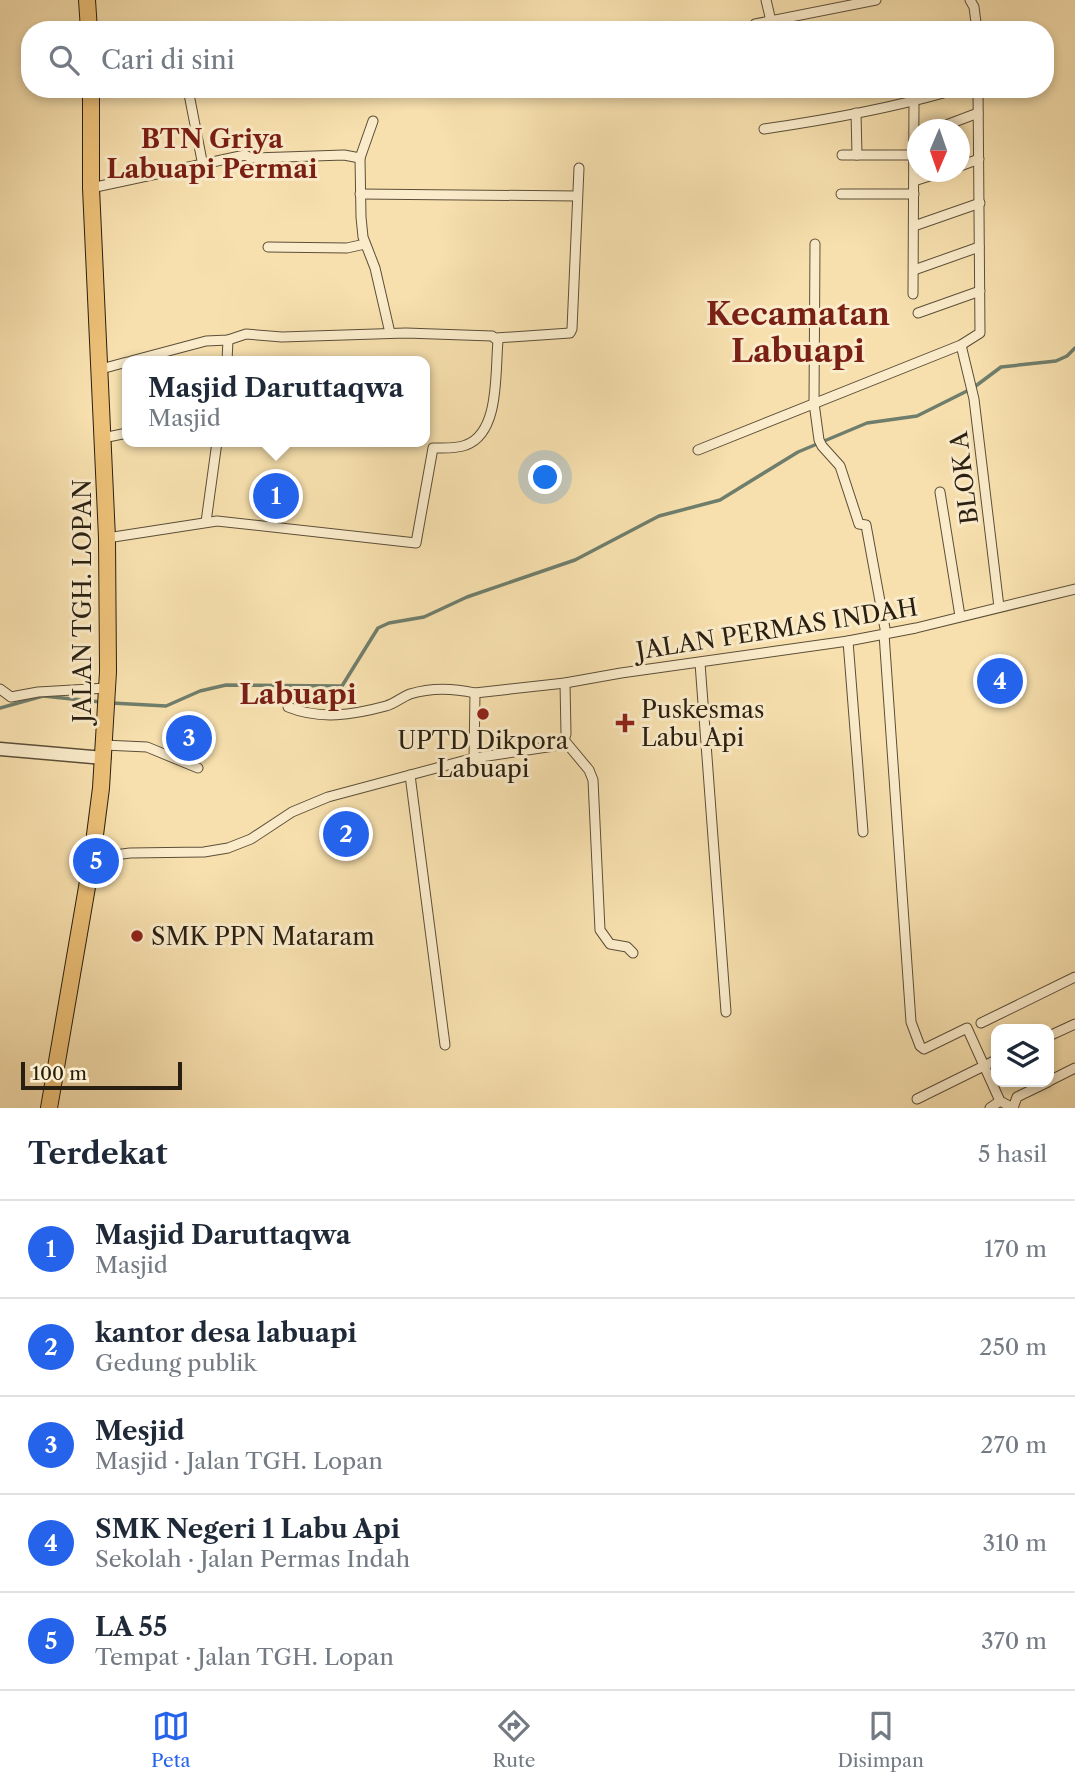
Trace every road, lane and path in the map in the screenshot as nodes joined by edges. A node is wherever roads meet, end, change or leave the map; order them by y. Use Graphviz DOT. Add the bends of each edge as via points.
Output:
graph roads {
  1 [pos="87,0"];
  2 [pos="766,0"];
  3 [pos="876,0"];
  4 [pos="970,0"];
  5 [pos="88,21"];
  6 [pos="771,21"];
  7 [pos="976,21"];
  8 [pos="91,98"];
  9 [pos="190,98"];
  10 [pos="925,98"];
  11 [pos="978,98"];
  12 [pos="914,101"];
  13 [pos="856,113"];
  14 [pos="978,113"];
  15 [pos="915,119"];
  16 [pos="962,119"];
  17 [pos="373,121"];
  18 [pos="764,129"];
  19 [pos="842,155"];
  20 [pos="857,155"];
  21 [pos="907,155"];
  22 [pos="360,158"];
  23 [pos="979,159"];
  24 [pos="970,162"];
  25 [pos="203,166"];
  26 [pos="579,169"];
  27 [pos="914,182"];
  28 [pos="91,188"];
  29 [pos="360,194"];
  30 [pos="841,194"];
  31 [pos="914,194"];
  32 [pos="577,196"];
  33 [pos="980,203"];
  34 [pos="914,226"];
  35 [pos="365,244"];
  36 [pos="816,244"];
  37 [pos="268,247"];
  38 [pos="979,247"];
  39 [pos="914,270"];
  40 [pos="980,291"];
  41 [pos="913,294"];
  42 [pos="918,313"];
  43 [pos="390,333"];
  44 [pos="496,338"];
  45 [pos="228,340"];
  46 [pos="961,345"];
  47 [pos="151,356"];
  48 [pos="227,356"];
  49 [pos="122,364"];
  50 [pos="101,369"];
  51 [pos="814,403"];
  52 [pos="122,434"];
  53 [pos="103,438"];
  54 [pos="216,447"];
  55 [pos="698,450"];
  56 [pos="940,492"];
  57 [pos="206,523"];
  58 [pos="107,538"];
  59 [pos="1075,589"];
  60 [pos="999,607"];
  61 [pos="960,616"];
  62 [pos="885,634"];
  63 [pos="848,642"];
  64 [pos="700,663"];
  65 [pos="565,683"];
  66 [pos="0,689"];
  67 [pos="475,693"];
  68 [pos="106,695"];
  69 [pos="288,707"];
  70 [pos="564,740"];
  71 [pos="0,749"];
  72 [pos="104,751"];
  73 [pos="474,758"];
  74 [pos="198,768"];
  75 [pos="410,775"];
  76 [pos="863,832"];
  77 [pos="92,858"];
  78 [pos="633,953"];
  79 [pos="1075,977"];
  80 [pos="726,1012"];
  81 [pos="981,1023"];
  82 [pos="1075,1024"];
  83 [pos="1054,1034"];
  84 [pos="445,1045"];
  85 [pos="991,1062"];
  86 [pos="984,1066"];
  87 [pos="1075,1068"];
  88 [pos="1054,1079"];
  89 [pos="1038,1087"];
  90 [pos="917,1099"];
  91 [pos="1000,1101"];
  92 [pos="50,1108"];
  93 [pos="990,1108"];
  94 [pos="1013,1108"];
  1 -- 5 [label="highway"];
  2 -- 6 [label="street"];
  3 -- 6 [label="street"];
  4 -- 7 [label="street"];
  8 -- 28 [label="highway, JALAN TGH. LOPAN"];
  9 -- 25 [label="street"];
  10 -- 12 [label="street"];
  11 -- 14 [label="street"];
  12 -- 13 [label="street"];
  12 -- 15 [label="street"];
  13 -- 18 [label="street"];
  13 -- 20 [label="street"];
  14 -- 16 [label="street"];
  14 -- 23 [label="street"];
  17 -- 22 [label="street"];
  19 -- 20 [label="street"];
  20 -- 21 [label="street"];
  22 -- 25 [label="street" via="251,159 246,155"];
  22 -- 29 [label="street"];
  23 -- 24 [label="street"];
  23 -- 33 [label="street"];
  25 -- 28 [label="street"];
  26 -- 32 [label="street"];
  27 -- 31 [label="street"];
  28 -- 50 [label="highway, JALAN TGH. LOPAN"];
  29 -- 32 [label="street"];
  29 -- 35 [label="street"];
  30 -- 31 [label="street"];
  31 -- 34 [label="street"];
  32 -- 44 [label="street" via="570,333"];
  33 -- 34 [label="street"];
  33 -- 38 [label="street"];
  34 -- 39 [label="street"];
  35 -- 37 [label="street"];
  35 -- 43 [label="street"];
  36 -- 51 [label="street"];
  38 -- 39 [label="street"];
  38 -- 40 [label="street"];
  39 -- 41 [label="street"];
  40 -- 42 [label="street"];
  40 -- 46 [label="street" via="980,333"];
  43 -- 44 [label="street"];
  43 -- 45 [label="street" via="246,334"];
  44 -- 57 [label="street" via="491,418 473,442 433,448 416,543"];
  45 -- 47 [label="street" via="220,338"];
  45 -- 48 [label="street"];
  46 -- 51 [label="street"];
  46 -- 60 [label="street, BLOK A" via="974,399"];
  49 -- 50 [label="street"];
  50 -- 53 [label="highway, JALAN TGH. LOPAN"];
  51 -- 55 [label="street"];
  51 -- 62 [label="street" via="820,443 840,466 859,524 866,525"];
  52 -- 53 [label="street"];
  53 -- 58 [label="highway, JALAN TGH. LOPAN"];
  54 -- 57 [label="street"];
  56 -- 61 [label="street"];
  57 -- 58 [label="street"];
  58 -- 68 [label="highway, JALAN TGH. LOPAN"];
  59 -- 60 [label="street, JALAN PERMAS INDAH"];
  60 -- 61 [label="street, JALAN PERMAS INDAH"];
  61 -- 62 [label="street, JALAN PERMAS INDAH"];
  62 -- 63 [label="street, JALAN PERMAS INDAH"];
  62 -- 86 [label="street" via="911,1022 921,1048 926,1049 967,1028"];
  63 -- 64 [label="street, JALAN PERMAS INDAH"];
  63 -- 76 [label="street"];
  64 -- 65 [label="street, JALAN PERMAS INDAH"];
  64 -- 80 [label="street"];
  65 -- 67 [label="street, JALAN PERMAS INDAH"];
  65 -- 70 [label="street"];
  66 -- 68 [label="street" via="11,697 38,692"];
  67 -- 69 [label="street, JALAN PERMAS INDAH" via="425,690 388,706 340,716"];
  67 -- 73 [label="street"];
  68 -- 72 [label="highway, JALAN TGH. LOPAN"];
  70 -- 73 [label="street" via="538,750"];
  70 -- 78 [label="street" via="593,780 600,930 610,944"];
  71 -- 72 [label="street"];
  72 -- 74 [label="street" via="147,747"];
  72 -- 77 [label="highway, JALAN TGH. LOPAN"];
  73 -- 75 [label="street"];
  75 -- 77 [label="street" via="316,801 228,848"];
  75 -- 84 [label="street"];
  77 -- 92 [label="highway, JALAN TGH. LOPAN"];
  79 -- 81 [label="street"];
  82 -- 83 [label="street"];
  85 -- 86 [label="street"];
  86 -- 90 [label="street"];
  86 -- 91 [label="street"];
  87 -- 88 [label="street"];
  89 -- 94 [label="street" via="1017,1097"];
  91 -- 93 [label="street"];
  91 -- 94 [label="street"];
}
